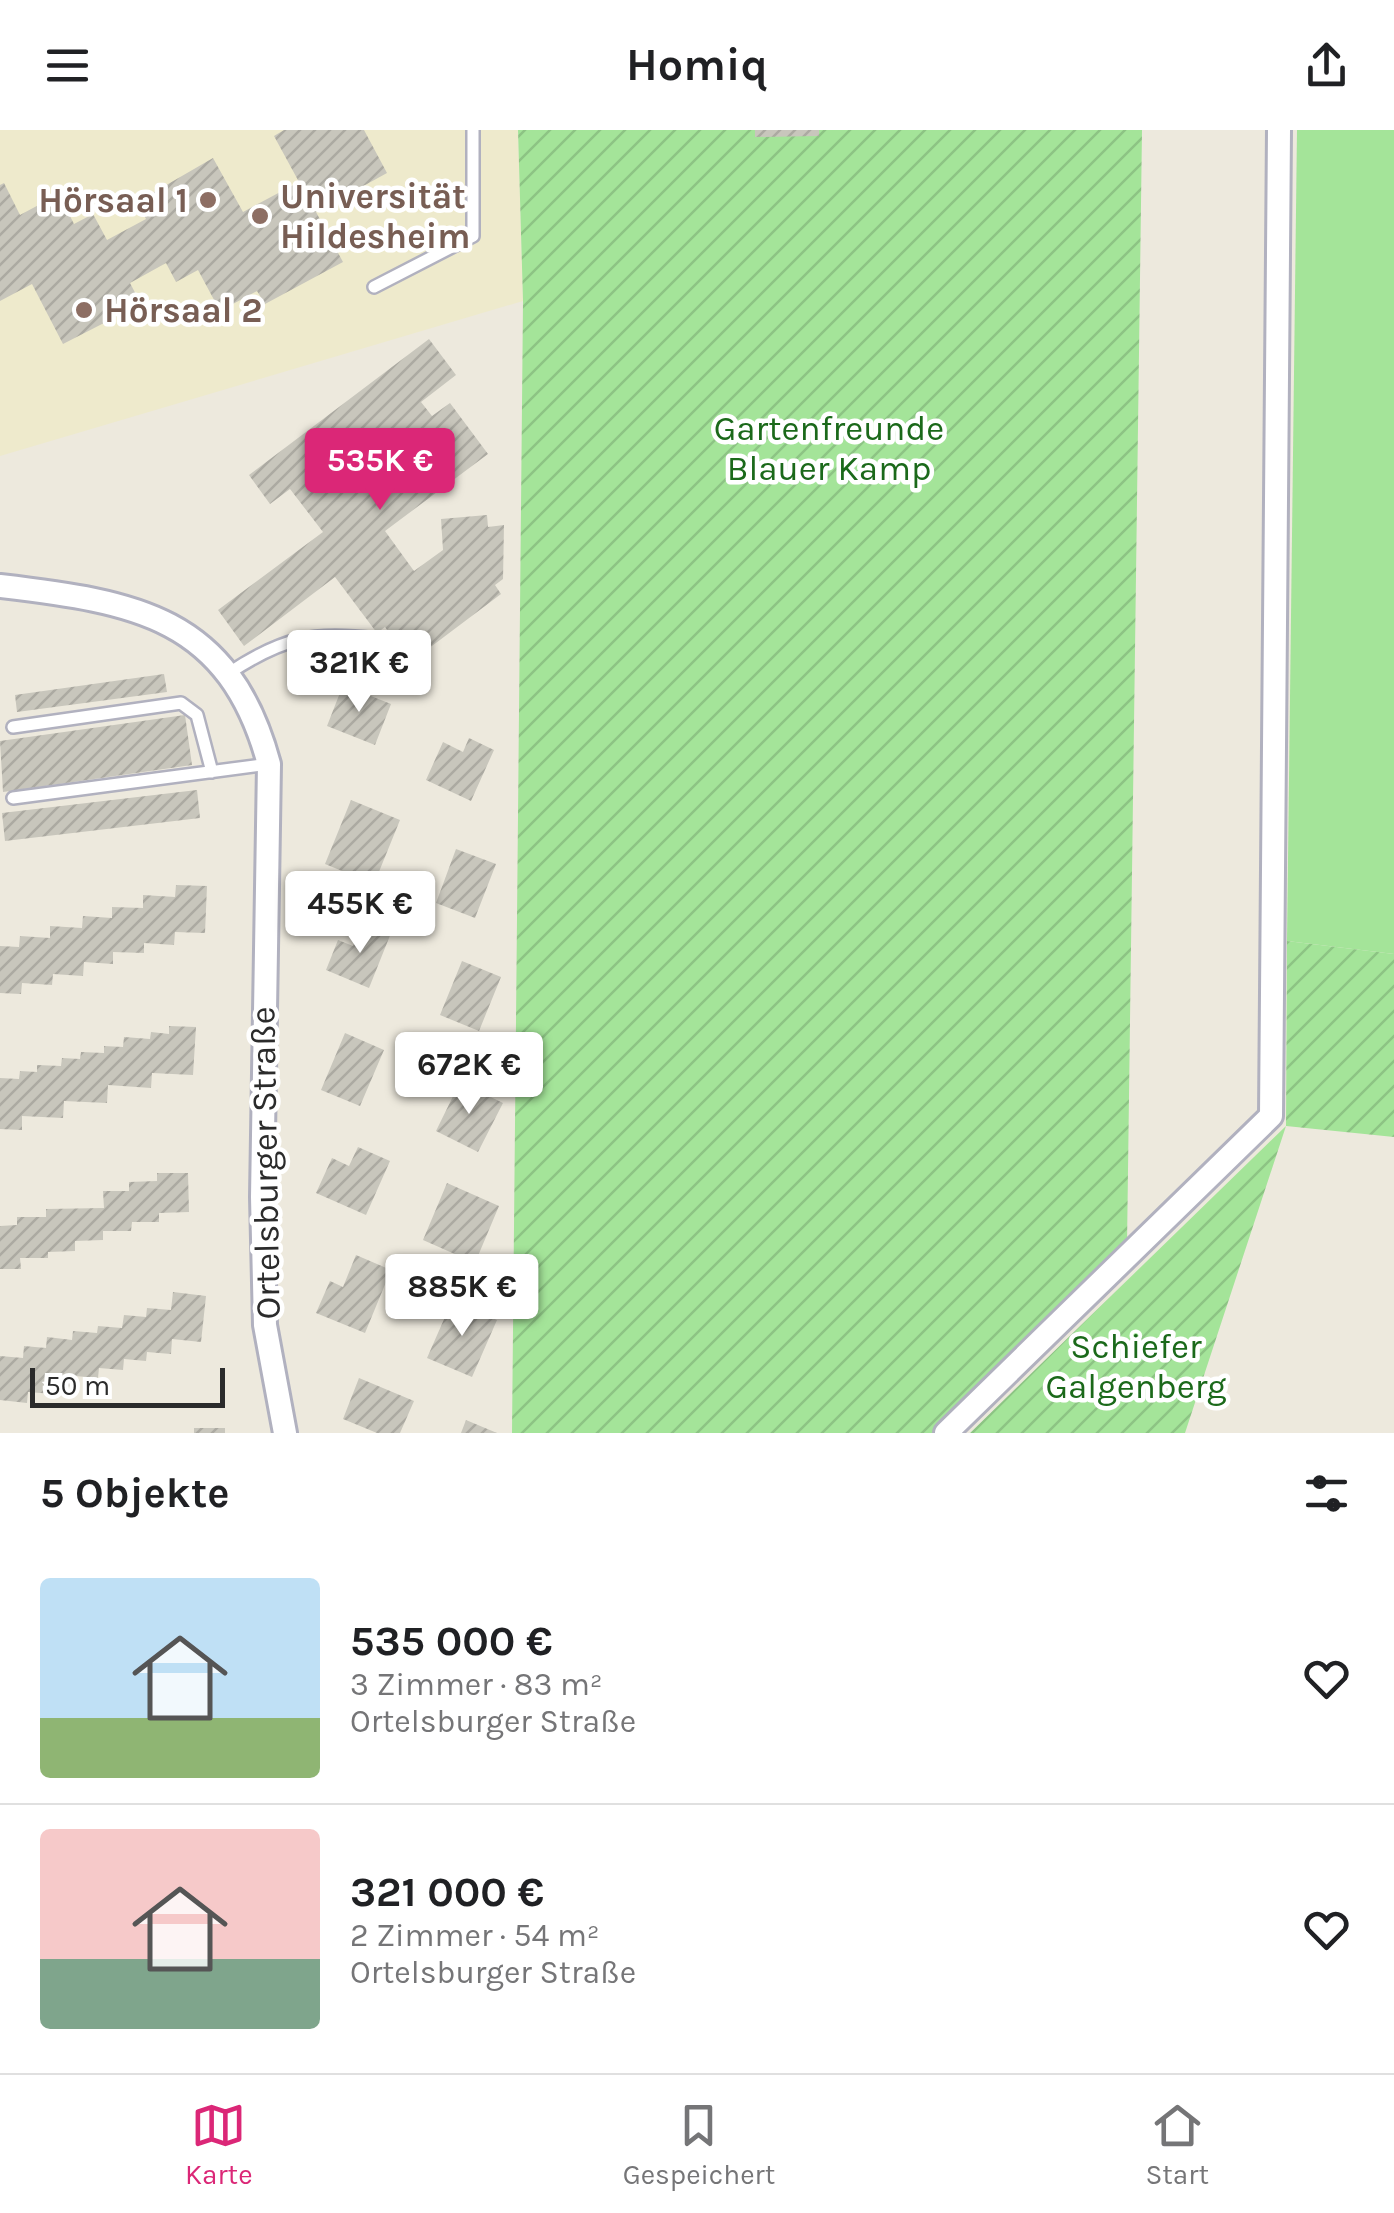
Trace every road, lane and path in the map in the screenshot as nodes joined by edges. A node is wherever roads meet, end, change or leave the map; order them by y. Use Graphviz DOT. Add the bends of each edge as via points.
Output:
graph roads {
  1 [pos="473,130"];
  2 [pos="1279,130"];
  3 [pos="374,287"];
  4 [pos="0,586"];
  5 [pos="376,639"];
  6 [pos="229,673"];
  7 [pos="13,726"];
  8 [pos="268,764"];
  9 [pos="212,772"];
  10 [pos="12,798"];
  11 [pos="285,1433"];
  12 [pos="946,1433"];
  1 -- 3 [label="lane" via="473,236"];
  2 -- 12 [label="street" via="1272,1116"];
  4 -- 6 [label="street, Ortelsburger Straße" via="141,610 180,629"];
  5 -- 6 [label="lane" via="336,634 270,646"];
  6 -- 8 [label="street, Ortelsburger Straße" via="256,718"];
  7 -- 9 [label="lane" via="181,702 197,715"];
  8 -- 9 [label="lane"];
  8 -- 11 [label="street, Ortelsburger Straße" via="262,1189 266,1325"];
  9 -- 10 [label="lane"];
}
